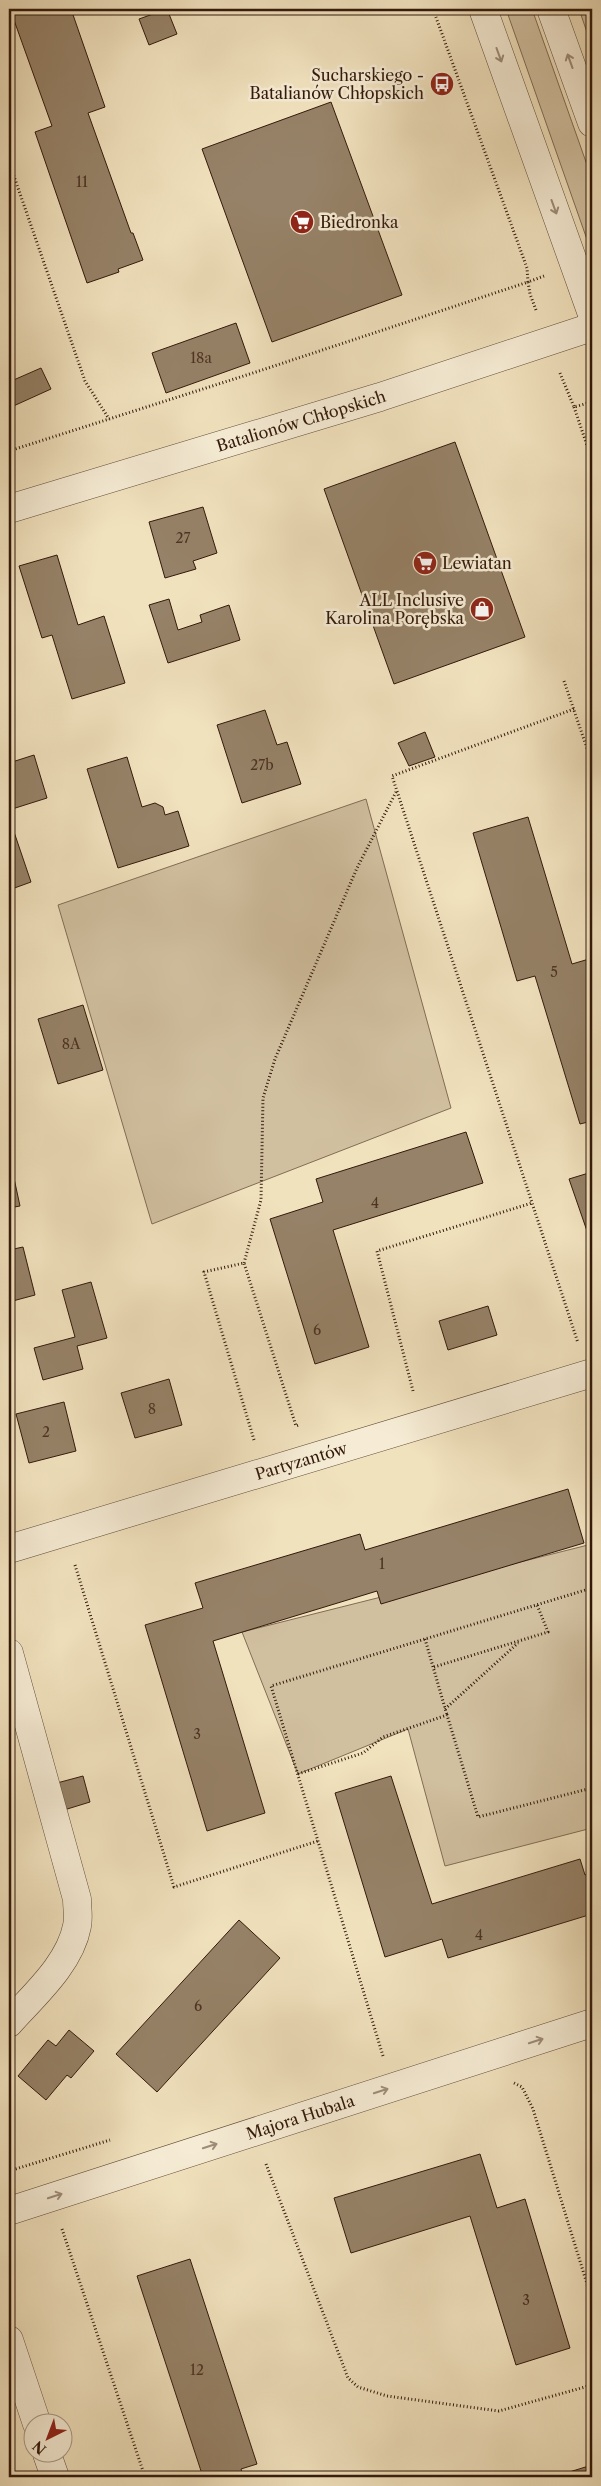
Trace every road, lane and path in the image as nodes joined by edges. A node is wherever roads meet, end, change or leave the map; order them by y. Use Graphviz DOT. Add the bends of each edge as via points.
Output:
graph roads {
  1 [pos="433,9"];
  2 [pos="482,9"];
  3 [pos="551,9"];
  4 [pos="592,123"];
  5 [pos="9,162"];
  6 [pos="15,180"];
  7 [pos="9,182"];
  8 [pos="552,274"];
  9 [pos="528,282"];
  10 [pos="592,314"];
  11 [pos="539,318"];
  12 [pos="592,327"];
  13 [pos="558,366"];
  14 [pos="592,402"];
  15 [pos="574,408"];
  16 [pos="109,419"];
  17 [pos="9,450"];
  18 [pos="592,460"];
  19 [pos="9,509"];
  20 [pos="564,681"];
  21 [pos="574,709"];
  22 [pos="592,763"];
  23 [pos="396,792"];
  24 [pos="532,1203"];
  25 [pos="244,1263"];
  26 [pos="577,1342"];
  27 [pos="568,1344"];
  28 [pos="579,1346"];
  29 [pos="592,1373"];
  30 [pos="422,1388"];
  31 [pos="413,1391"];
  32 [pos="404,1394"];
  33 [pos="305,1423"];
  34 [pos="296,1426"];
  35 [pos="288,1429"];
  36 [pos="262,1438"];
  37 [pos="9,1549"];
  38 [pos="72,1555"];
  39 [pos="592,1588"];
  40 [pos="537,1605"];
  41 [pos="425,1639"];
  42 [pos="521,1640"];
  43 [pos="9,1653"];
  44 [pos="434,1667"];
  45 [pos="446,1709"];
  46 [pos="447,1715"];
  47 [pos="298,1774"];
  48 [pos="592,1788"];
  49 [pos="318,1841"];
  50 [pos="9,2023"];
  51 [pos="592,2023"];
  52 [pos="392,2053"];
  53 [pos="507,2080"];
  54 [pos="263,2156"];
  55 [pos="42,2161"];
  56 [pos="51,2197"];
  57 [pos="9,2210"];
  58 [pos="592,2300"];
  59 [pos="9,2340"];
  60 [pos="592,2385"];
  61 [pos="34,2414"];
  62 [pos="50,2464"];
  63 [pos="55,2477"];
  64 [pos="145,2477"];
  1 -- 9 [label="path" via="527,268"];
  2 -- 10 [label="street, one-way"];
  4 -- 3 [label="street, one-way"];
  5 -- 6 [label="path"];
  6 -- 7 [label="path"];
  6 -- 16 [label="path" via="85,381"];
  8 -- 9 [label="path"];
  9 -- 11 [label="path"];
  9 -- 16 [label="path"];
  12 -- 19 [label="street, Batalionów Chłopskich" via="380,396"];
  13 -- 15 [label="path"];
  14 -- 15 [label="path"];
  15 -- 18 [label="path"];
  16 -- 17 [label="path"];
  20 -- 21 [label="path"];
  21 -- 22 [label="path"];
  21 -- 23 [label="path" via="392,776"];
  23 -- 24 [label="path"];
  23 -- 25 [label="path" via="357,868 275,1059 263,1098 261,1200"];
  24 -- 26 [label="path"];
  24 -- 31 [label="path" via="376,1251"];
  25 -- 34 [label="path"];
  25 -- 36 [label="path" via="204,1272 253,1440"];
  26 -- 27 [label="path"];
  26 -- 28 [label="path"];
  29 -- 37 [label="street, Partyzantów"];
  30 -- 31 [label="path"];
  31 -- 32 [label="path"];
  33 -- 34 [label="path"];
  34 -- 35 [label="path"];
  38 -- 49 [label="path" via="174,1887"];
  39 -- 40 [label="path"];
  40 -- 41 [label="path"];
  40 -- 42 [label="path" via="548,1632"];
  41 -- 44 [label="path"];
  41 -- 47 [label="path" via="271,1686"];
  42 -- 44 [label="path"];
  42 -- 45 [label="path"];
  43 -- 50 [label="street" via="77,1899 77,1926 70,1947"];
  44 -- 45 [label="path"];
  45 -- 46 [label="path"];
  46 -- 47 [label="path" via="383,1737 363,1753"];
  46 -- 48 [label="path" via="478,1817"];
  47 -- 49 [label="path"];
  49 -- 52 [label="path" via="383,2056"];
  56 -- 51 [label="street, Majora Hubala, one-way"];
  53 -- 58 [label="path" via="522,2087 533,2109"];
  54 -- 60 [label="path" via="348,2378 358,2387 387,2396 500,2411"];
  55 -- 56 [label="path"];
  56 -- 57 [label="street, Majora Hubala"];
  56 -- 64 [label="path"];
  59 -- 61 [label="street"];
  62 -- 63 [label="street"];
}
